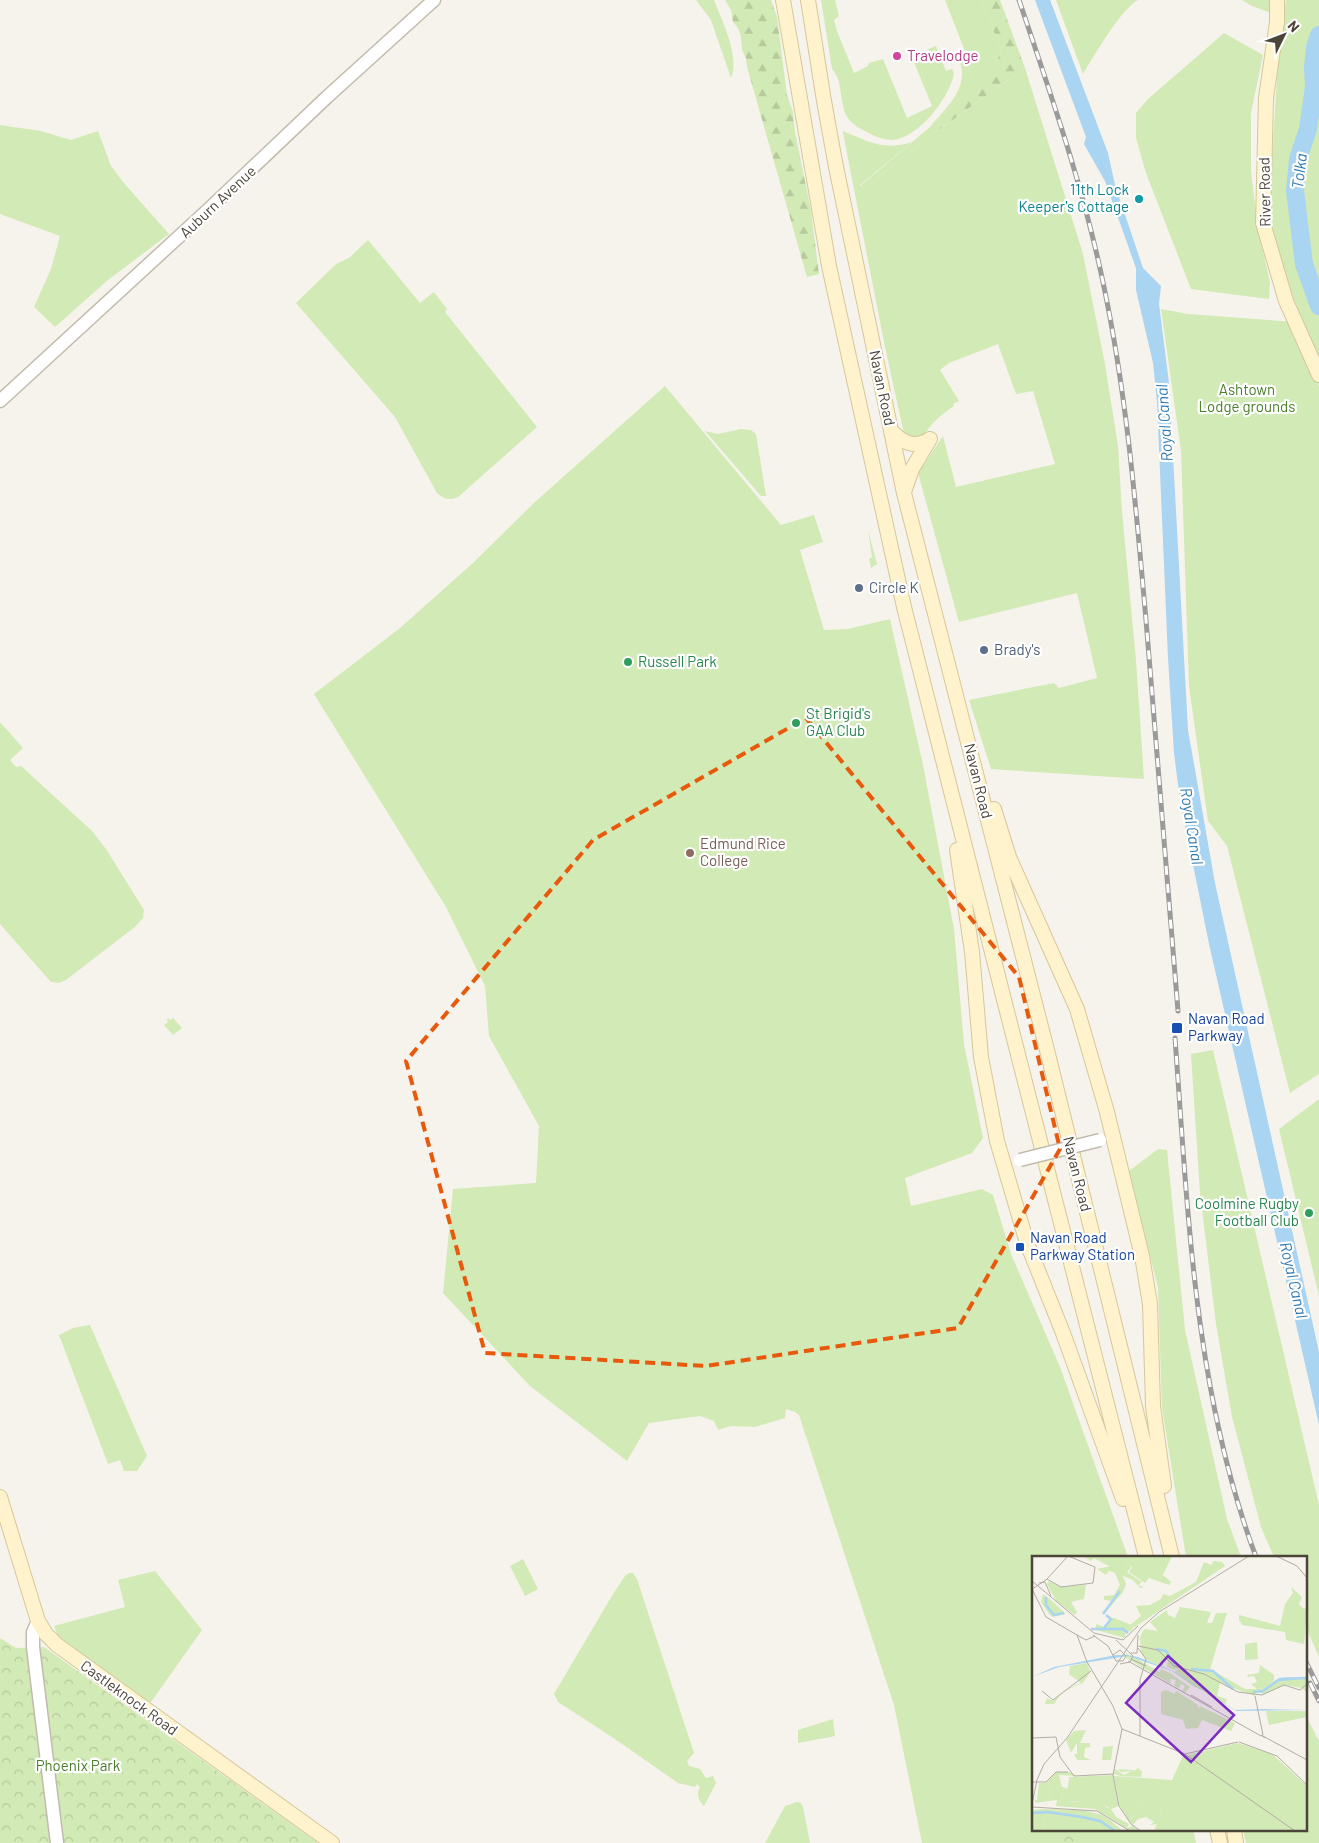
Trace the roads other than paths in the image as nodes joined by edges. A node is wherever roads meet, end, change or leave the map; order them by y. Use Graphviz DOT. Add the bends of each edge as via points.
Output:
graph roads {
  1 [pos="434,0"];
  2 [pos="783,0"];
  3 [pos="808,0"];
  4 [pos="1277,0"];
  5 [pos="1319,375"];
  6 [pos="0,402"];
  7 [pos="891,429"];
  8 [pos="904,492"];
  9 [pos="928,705"];
  10 [pos="963,721"];
  11 [pos="1107,1138"];
  12 [pos="1004,1164"];
  13 [pos="0,1497"];
  14 [pos="1142,1556"];
  15 [pos="1146,1556"];
  16 [pos="1172,1556"];
  17 [pos="1177,1556"];
  18 [pos="38,1621"];
  19 [pos="1216,1830"];
  20 [pos="1234,1830"];
  21 [pos="57,1843"];
  22 [pos="332,1843"];
  23 [pos="1220,1843"];
  24 [pos="1236,1843"];
  1 -- 6 [label="street, Auburn Avenue"];
  2 -- 9 [label="main road, Navan Road" via="830,271"];
  3 -- 7 [label="main road, Navan Road" via="836,167"];
  4 -- 5 [label="main road, River Road" via="1266,98 1263,223 1286,301"];
  7 -- 8 [label="main road, Navan Road"];
  7 -- 8 [label="main road" via="902,441 912,445 930,439 912,469"];
  8 -- 10 [label="main road, Navan Road"];
  9 -- 12 [label="main road" via="966,900 981,1057"];
  9 -- 15 [label="main road, Navan Road"];
  10 -- 11 [label="main road" via="1010,856 1078,1008"];
  10 -- 16 [label="main road, Navan Road"];
  11 -- 12 [label="street, bridge"];
  11 -- 17 [label="main road" via="1142,1256 1150,1304 1153,1406"];
  12 -- 14 [label="main road" via="1027,1243 1101,1435"];
  13 -- 18 [label="main road, Castleknock Road"];
  18 -- 21 [label="street" via="33,1632 33,1647"];
  18 -- 22 [label="main road, Castleknock Road" via="57,1645"];
  19 -- 23 [label="main road"];
  20 -- 24 [label="main road"];
}
